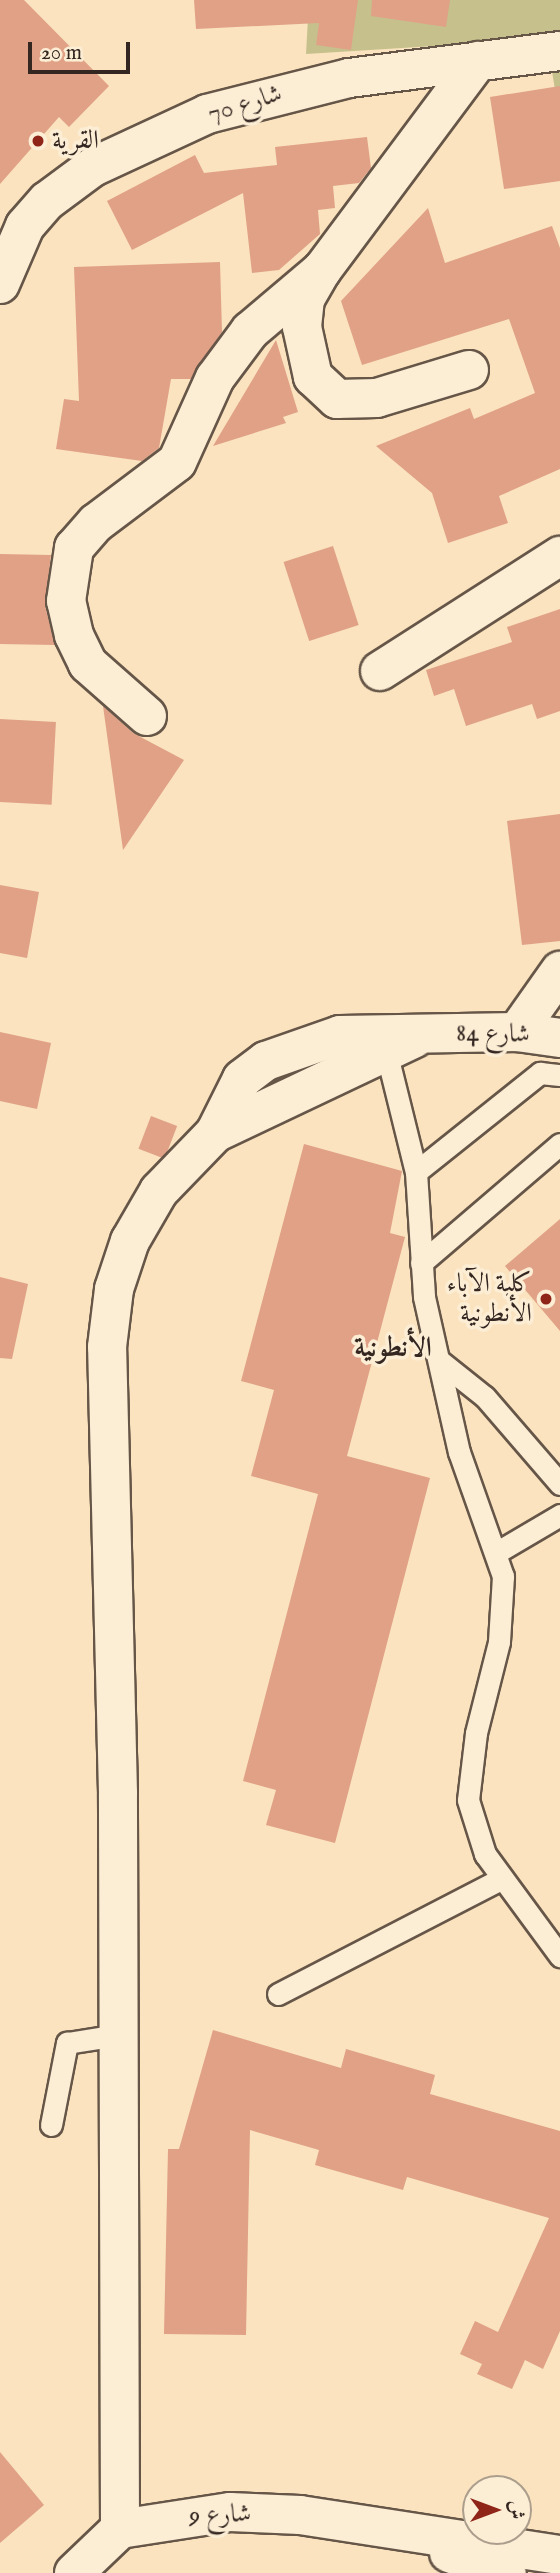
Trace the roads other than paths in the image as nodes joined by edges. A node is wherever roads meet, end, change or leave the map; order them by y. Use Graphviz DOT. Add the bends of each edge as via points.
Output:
graph roads {
  1 [pos="560,51"];
  2 [pos="478,61"];
  3 [pos="322,270"];
  4 [pos="0,284"];
  5 [pos="470,370"];
  6 [pos="560,556"];
  7 [pos="380,671"];
  8 [pos="147,716"];
  9 [pos="560,971"];
  10 [pos="517,1032"];
  11 [pos="560,1038"];
  12 [pos="384,1044"];
  13 [pos="550,1074"];
  14 [pos="560,1144"];
  15 [pos="416,1172"];
  16 [pos="421,1263"];
  17 [pos="441,1362"];
  18 [pos="560,1484"];
  19 [pos="560,1515"];
  20 [pos="499,1551"];
  21 [pos="502,1879"];
  22 [pos="560,1956"];
  23 [pos="278,1994"];
  24 [pos="118,2035"];
  25 [pos="51,2125"];
  26 [pos="120,2529"];
  27 [pos="384,2529"];
  28 [pos="558,2561"];
  29 [pos="74,2573"];
  30 [pos="507,2573"];
  1 -- 2 [label="street, شارع 70"];
  2 -- 3 [label="street"];
  2 -- 4 [label="street, شارع 70" via="281,92 147,140 47,201 25,226"];
  3 -- 5 [label="street" via="305,299 302,327 322,392 337,399 377,398"];
  3 -- 8 [label="street" via="250,331 215,378 177,462 96,523 74,548 66,601 74,635 88,664"];
  6 -- 7 [label="street"];
  9 -- 10 [label="street"];
  10 -- 11 [label="street, شارع 84"];
  10 -- 12 [label="street, شارع 84" via="426,1034"];
  12 -- 15 [label="lane"];
  12 -- 24 [label="street" via="215,1133 159,1191 130,1241 114,1289 107,1347"];
  13 -- 15 [label="lane"];
  14 -- 16 [label="lane"];
  15 -- 16 [label="lane"];
  16 -- 17 [label="lane"];
  17 -- 18 [label="lane" via="485,1397"];
  17 -- 20 [label="lane" via="459,1451"];
  19 -- 20 [label="lane"];
  20 -- 21 [label="lane" via="502,1619 468,1800 474,1827"];
  21 -- 22 [label="lane"];
  21 -- 23 [label="lane"];
  24 -- 25 [label="lane" via="67,2043"];
  24 -- 26 [label="street"];
  26 -- 27 [label="street, شارع 9" via="230,2512 300,2515"];
  26 -- 29 [label="street"];
  27 -- 28 [label="street, شارع 9"];
  27 -- 30 [label="street, شارع 9"];
}
